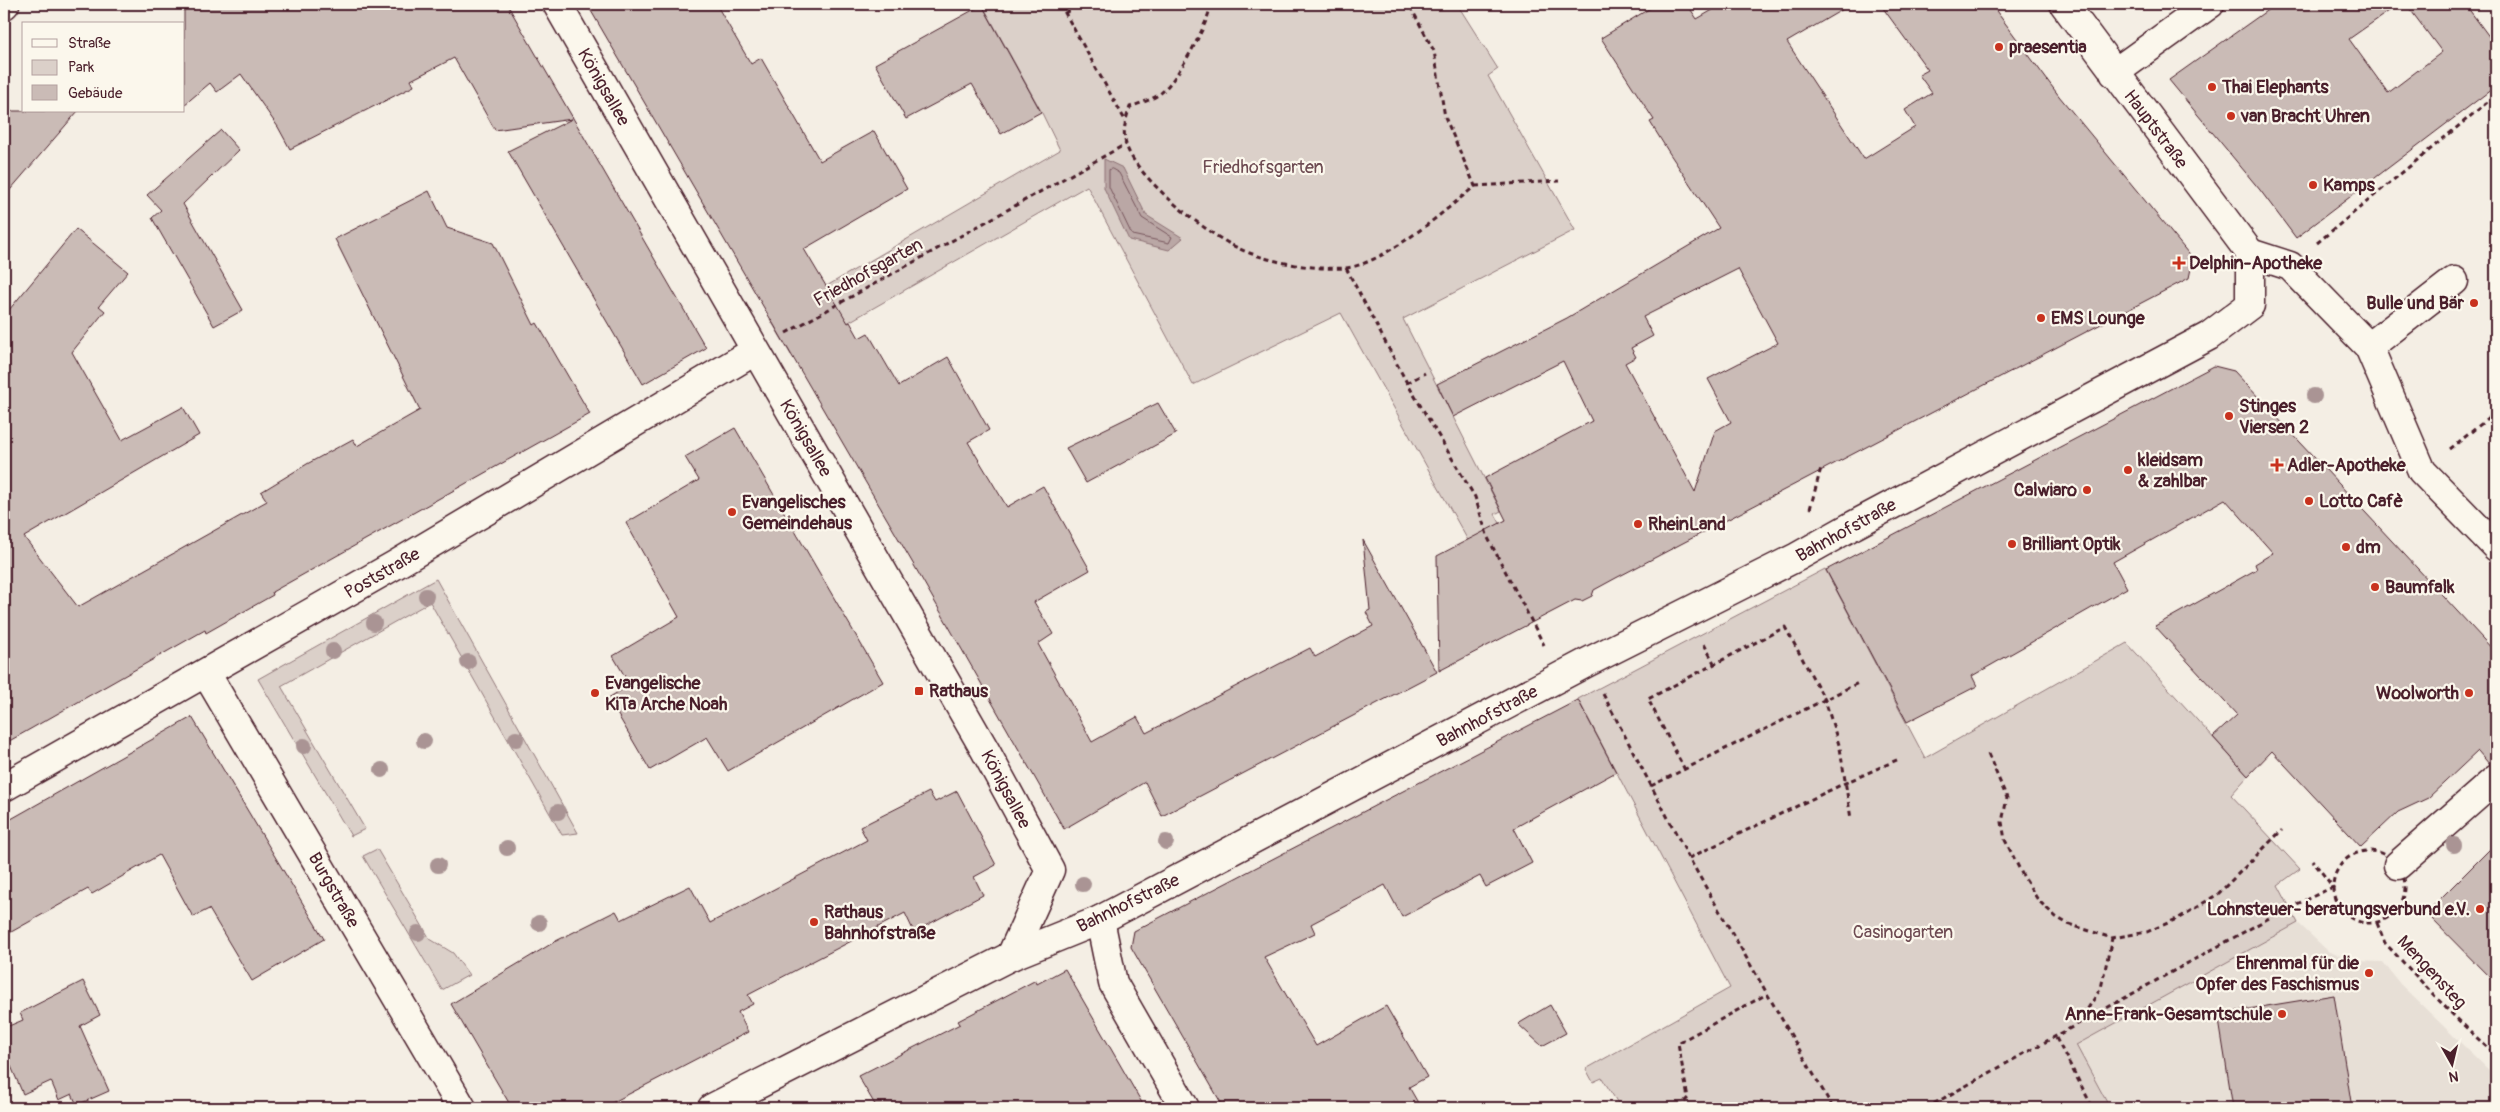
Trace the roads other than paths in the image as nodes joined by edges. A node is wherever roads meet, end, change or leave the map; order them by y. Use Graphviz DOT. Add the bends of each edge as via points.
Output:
graph roads {
  1 [pos="556,4"];
  2 [pos="2064,4"];
  3 [pos="2210,4"];
  4 [pos="2114,73"];
  5 [pos="2250,253"];
  6 [pos="2454,281"];
  7 [pos="2369,347"];
  8 [pos="755,351"];
  9 [pos="2496,547"];
  10 [pos="206,673"];
  11 [pos="2496,780"];
  12 [pos="4,788"];
  13 [pos="2398,865"];
  14 [pos="1100,920"];
  15 [pos="1011,956"];
  16 [pos="462,1108"];
  17 [pos="712,1108"];
  18 [pos="1185,1108"];
  1 -- 8 [label="street, Königsallee"];
  2 -- 4 [label="street, Hauptstraße"];
  3 -- 4 [label="street"];
  4 -- 5 [label="street, Hauptstraße"];
  5 -- 7 [label="street" via="2290,266"];
  5 -- 14 [label="street, Bahnhofstraße" via="2250,305 2209,336 1797,557 1586,663"];
  6 -- 7 [label="street"];
  7 -- 9 [label="street" via="2422,471"];
  8 -- 10 [label="street, Poststraße" via="396,565"];
  8 -- 15 [label="street, Königsallee" via="981,741 1050,870"];
  10 -- 12 [label="street, Poststraße"];
  10 -- 16 [label="street, Burgstraße"];
  11 -- 13 [label="street"];
  14 -- 15 [label="street, Bahnhofstraße"];
  14 -- 18 [label="street" via="1113,983"];
  15 -- 17 [label="street, Bahnhofstraße"];
}
